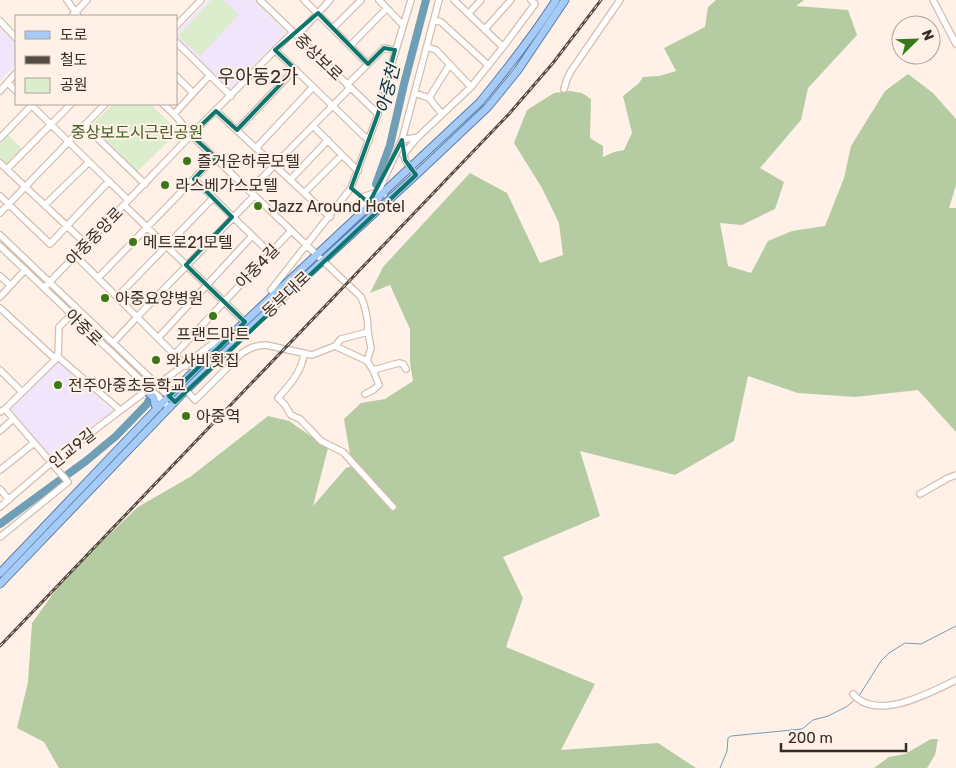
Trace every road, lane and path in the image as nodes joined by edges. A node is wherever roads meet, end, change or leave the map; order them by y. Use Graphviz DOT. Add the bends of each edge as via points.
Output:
graph roads {
  1 [pos="67,0"];
  2 [pos="87,0"];
  3 [pos="200,0"];
  4 [pos="260,0"];
  5 [pos="304,0"];
  6 [pos="330,0"];
  7 [pos="361,0"];
  8 [pos="379,0"];
  9 [pos="411,0"];
  10 [pos="439,0"];
  11 [pos="454,0"];
  12 [pos="481,0"];
  13 [pos="511,0"];
  14 [pos="531,0"];
  15 [pos="556,0"];
  16 [pos="565,0"];
  17 [pos="620,0"];
  18 [pos="934,0"];
  19 [pos="387,8"];
  20 [pos="318,13"];
  21 [pos="469,13"];
  22 [pos="75,15"];
  23 [pos="434,20"];
  24 [pos="0,21"];
  25 [pos="178,24"];
  26 [pos="403,25"];
  27 [pos="333,28"];
  28 [pos="485,29"];
  29 [pos="295,34"];
  30 [pos="15,37"];
  31 [pos="178,44"];
  32 [pos="956,44"];
  33 [pos="350,46"];
  34 [pos="427,47"];
  35 [pos="503,47"];
  36 [pos="275,50"];
  37 [pos="395,50"];
  38 [pos="368,64"];
  39 [pos="450,64"];
  40 [pos="488,65"];
  41 [pos="295,69"];
  42 [pos="15,75"];
  43 [pos="210,75"];
  44 [pos="178,78"];
  45 [pos="8,83"];
  46 [pos="349,86"];
  47 [pos="471,86"];
  48 [pos="313,87"];
  49 [pos="564,89"];
  50 [pos="15,90"];
  51 [pos="0,91"];
  52 [pos="193,93"];
  53 [pos="415,93"];
  54 [pos="230,96"];
  55 [pos="429,98"];
  56 [pos="30,105"];
  57 [pos="32,105"];
  58 [pos="69,105"];
  59 [pos="104,105"];
  60 [pos="164,105"];
  61 [pos="332,106"];
  62 [pos="216,111"];
  63 [pos="174,114"];
  64 [pos="378,114"];
  65 [pos="442,114"];
  66 [pos="84,124"];
  67 [pos="50,125"];
  68 [pos="313,126"];
  69 [pos="236,130"];
  70 [pos="191,135"];
  71 [pos="418,137"];
  72 [pos="0,138"];
  73 [pos="328,140"];
  74 [pos="402,140"];
  75 [pos="69,142"];
  76 [pos="369,142"];
  77 [pos="256,148"];
  78 [pos="342,155"];
  79 [pos="403,155"];
  80 [pos="215,157"];
  81 [pos="89,162"];
  82 [pos="0,163"];
  83 [pos="274,165"];
  84 [pos="410,168"];
  85 [pos="7,169"];
  86 [pos="358,171"];
  87 [pos="416,175"];
  88 [pos="194,180"];
  89 [pos="290,180"];
  90 [pos="109,181"];
  91 [pos="145,184"];
  92 [pos="26,188"];
  93 [pos="352,188"];
  94 [pos="249,191"];
  95 [pos="304,193"];
  96 [pos="379,194"];
  97 [pos="0,196"];
  98 [pos="254,196"];
  99 [pos="362,197"];
  100 [pos="213,198"];
  101 [pos="128,200"];
  102 [pos="9,204"];
  103 [pos="45,205"];
  104 [pos="124,205"];
  105 [pos="364,212"];
  106 [pos="0,213"];
  107 [pos="232,217"];
  108 [pos="330,217"];
  109 [pos="66,226"];
  110 [pos="147,228"];
  111 [pos="291,231"];
  112 [pos="0,235"];
  113 [pos="252,236"];
  114 [pos="86,244"];
  115 [pos="306,245"];
  116 [pos="0,246"];
  117 [pos="166,246"];
  118 [pos="270,253"];
  119 [pos="75,255"];
  120 [pos="319,258"];
  121 [pos="186,265"];
  122 [pos="25,270"];
  123 [pos="0,276"];
  124 [pos="98,278"];
  125 [pos="50,282"];
  126 [pos="10,285"];
  127 [pos="207,285"];
  128 [pos="44,288"];
  129 [pos="275,293"];
  130 [pos="0,297"];
  131 [pos="117,297"];
  132 [pos="224,301"];
  133 [pos="0,311"];
  134 [pos="70,314"];
  135 [pos="137,317"];
  136 [pos="245,322"];
  137 [pos="368,332"];
  138 [pos="158,338"];
  139 [pos="113,343"];
  140 [pos="220,346"];
  141 [pos="335,346"];
  142 [pos="304,353"];
  143 [pos="175,354"];
  144 [pos="58,356"];
  145 [pos="367,361"];
  146 [pos="186,366"];
  147 [pos="406,369"];
  148 [pos="0,370"];
  149 [pos="373,370"];
  150 [pos="156,384"];
  151 [pos="145,388"];
  152 [pos="186,390"];
  153 [pos="22,392"];
  154 [pos="365,394"];
  155 [pos="166,399"];
  156 [pos="172,405"];
  157 [pos="158,408"];
  158 [pos="2,410"];
  159 [pos="120,410"];
  160 [pos="13,419"];
  161 [pos="0,431"];
  162 [pos="34,443"];
  163 [pos="53,465"];
  164 [pos="0,470"];
  165 [pos="956,475"];
  166 [pos="0,489"];
  167 [pos="920,494"];
  168 [pos="9,500"];
  169 [pos="0,507"];
  170 [pos="393,507"];
  171 [pos="0,537"];
  172 [pos="0,573"];
  173 [pos="0,584"];
  174 [pos="956,680"];
  175 [pos="855,697"];
  1 -- 22 [label="street"];
  2 -- 22 [label="street"];
  3 -- 25 [label="street"];
  4 -- 29 [label="street, 중상보로"];
  5 -- 20 [label="street"];
  6 -- 20 [label="street, 아중중앙로"];
  7 -- 27 [label="street"];
  8 -- 19 [label="street"];
  9 -- 26 [label="street"];
  10 -- 23 [label="street"];
  11 -- 21 [label="street"];
  12 -- 21 [label="street"];
  13 -- 28 [label="street"];
  14 -- 35 [label="street" via="534,4"];
  15 -- 84 [label="main road, 동부대로" via="480,102"];
  16 -- 87 [label="main road, 동부대로" via="523,64 488,107"];
  17 -- 49 [label="street" via="571,71"];
  18 -- 32 [label="street"];
  19 -- 26 [label="street"];
  19 -- 33 [label="street"];
  20 -- 27 [label="street"];
  20 -- 29 [label="street, 아중중앙로"];
  21 -- 28 [label="street"];
  23 -- 34 [label="street"];
  23 -- 40 [label="street" via="441,22"];
  24 -- 30 [label="street"];
  26 -- 37 [label="street"];
  27 -- 33 [label="street"];
  28 -- 35 [label="street"];
  29 -- 36 [label="street, 아중중앙로"];
  29 -- 46 [label="street, 중상보로"];
  31 -- 43 [label="street"];
  33 -- 38 [label="street"];
  34 -- 39 [label="street" via="436,50"];
  34 -- 53 [label="street"];
  35 -- 40 [label="street"];
  36 -- 41 [label="street"];
  36 -- 54 [label="street, 아중중앙로"];
  37 -- 38 [label="street" via="384,48"];
  37 -- 64 [label="street"];
  38 -- 46 [label="street"];
  39 -- 47 [label="street"];
  39 -- 55 [label="street"];
  40 -- 47 [label="street"];
  41 -- 48 [label="street"];
  41 -- 69 [label="street"];
  42 -- 45 [label="street"];
  43 -- 52 [label="street"];
  43 -- 54 [label="street"];
  44 -- 52 [label="street"];
  45 -- 50 [label="street"];
  45 -- 51 [label="street"];
  46 -- 61 [label="street"];
  46 -- 64 [label="street, 중상보로"];
  47 -- 65 [label="street"];
  48 -- 61 [label="street"];
  48 -- 77 [label="street"];
  52 -- 63 [label="street"];
  53 -- 55 [label="street"];
  53 -- 74 [label="street"];
  54 -- 62 [label="street, 아중중앙로"];
  55 -- 65 [label="street"];
  56 -- 72 [label="street"];
  57 -- 67 [label="street"];
  58 -- 67 [label="street"];
  59 -- 66 [label="street"];
  60 -- 63 [label="street"];
  61 -- 68 [label="street"];
  61 -- 76 [label="street"];
  62 -- 69 [label="street"];
  62 -- 70 [label="street, 아중중앙로"];
  63 -- 70 [label="street"];
  64 -- 76 [label="street"];
  65 -- 71 [label="street"];
  66 -- 75 [label="street"];
  66 -- 91 [label="street"];
  67 -- 75 [label="street"];
  67 -- 85 [label="street"];
  68 -- 73 [label="street"];
  68 -- 83 [label="street"];
  69 -- 77 [label="street"];
  70 -- 80 [label="street"];
  70 -- 91 [label="street, 아중중앙로"];
  71 -- 74 [label="street"];
  71 -- 79 [label="street"];
  73 -- 78 [label="street"];
  73 -- 89 [label="street"];
  74 -- 79 [label="street"];
  74 -- 96 [label="street"];
  75 -- 81 [label="street"];
  75 -- 92 [label="street"];
  76 -- 86 [label="street"];
  77 -- 83 [label="street"];
  78 -- 86 [label="street"];
  78 -- 95 [label="street"];
  79 -- 84 [label="street"];
  80 -- 88 [label="street"];
  80 -- 94 [label="street"];
  81 -- 90 [label="street"];
  81 -- 103 [label="street"];
  82 -- 85 [label="street"];
  83 -- 89 [label="street"];
  83 -- 94 [label="street"];
  84 -- 87 [label="street"];
  84 -- 96 [label="main road, 동부대로"];
  85 -- 92 [label="street"];
  86 -- 93 [label="street"];
  87 -- 120 [label="main road, 동부대로"];
  88 -- 100 [label="street"];
  88 -- 110 [label="street"];
  89 -- 95 [label="street"];
  90 -- 101 [label="street"];
  90 -- 109 [label="street"];
  91 -- 101 [label="street, 아중중앙로"];
  92 -- 102 [label="street"];
  92 -- 103 [label="street"];
  93 -- 99 [label="street"];
  93 -- 108 [label="street"];
  94 -- 98 [label="street"];
  95 -- 108 [label="street"];
  96 -- 99 [label="street"];
  96 -- 105 [label="main road, 동부대로"];
  97 -- 102 [label="street"];
  98 -- 107 [label="street"];
  98 -- 111 [label="street"];
  99 -- 105 [label="street"];
  100 -- 107 [label="street"];
  100 -- 117 [label="street"];
  101 -- 104 [label="street, 아중중앙로"];
  102 -- 106 [label="street"];
  102 -- 109 [label="street" via="50,244"];
  103 -- 109 [label="street"];
  104 -- 110 [label="street, 아중4길"];
  104 -- 114 [label="street, 아중중앙로"];
  105 -- 120 [label="main road, 동부대로"];
  107 -- 113 [label="street"];
  107 -- 121 [label="street"];
  108 -- 115 [label="street"];
  109 -- 114 [label="street"];
  110 -- 117 [label="street, 아중4길"];
  110 -- 124 [label="street"];
  111 -- 115 [label="street"];
  111 -- 118 [label="street, 아중4길"];
  112 -- 125 [label="street, 아중로"];
  113 -- 118 [label="street"];
  113 -- 127 [label="street, 아중4길"];
  114 -- 119 [label="street, 아중중앙로"];
  115 -- 120 [label="street"];
  115 -- 129 [label="street" via="272,290"];
  116 -- 122 [label="street, 아중로"];
  117 -- 121 [label="street, 아중4길"];
  117 -- 131 [label="street"];
  118 -- 132 [label="street, 아중4길"];
  119 -- 124 [label="street"];
  119 -- 125 [label="street, 아중중앙로"];
  120 -- 129 [label="main road, 동부대로"];
  120 -- 137 [label="street" via="360,297"];
  120 -- 152 [label="main road, 동부대로"];
  121 -- 127 [label="street, 아중4길"];
  121 -- 135 [label="street, 아중로"];
  122 -- 126 [label="street"];
  122 -- 128 [label="street, 아중로"];
  123 -- 126 [label="street"];
  124 -- 131 [label="street"];
  125 -- 128 [label="street, 아중중앙로"];
  125 -- 139 [label="street, 아중로"];
  126 -- 130 [label="street"];
  127 -- 132 [label="street, 아중4길"];
  127 -- 138 [label="street, 아중4길"];
  128 -- 134 [label="street, 아중로"];
  129 -- 136 [label="main road, 동부대로"];
  131 -- 135 [label="street"];
  132 -- 136 [label="street, 아중4길"];
  132 -- 143 [label="street, 아중4길"];
  133 -- 144 [label="street" via="52,356"];
  134 -- 144 [label="street" via="60,327"];
  134 -- 151 [label="street, 아중로"];
  135 -- 138 [label="street"];
  135 -- 139 [label="street, 아중로"];
  136 -- 140 [label="main road, 동부대로"];
  137 -- 141 [label="street" via="340,339"];
  137 -- 145 [label="street" via="372,348"];
  138 -- 143 [label="street"];
  139 -- 150 [label="street, 아중로"];
  140 -- 146 [label="street" via="215,342"];
  140 -- 155 [label="main road, 동부대로"];
  141 -- 142 [label="street" via="312,355"];
  141 -- 145 [label="street"];
  142 -- 152 [label="street" via="258,345 242,353 195,400"];
  142 -- 170 [label="street" via="303,362 278,398 291,416 300,420 321,441 343,452"];
  143 -- 146 [label="street"];
  144 -- 153 [label="street"];
  144 -- 159 [label="street"];
  145 -- 149 [label="street"];
  146 -- 150 [label="street"];
  147 -- 149 [label="street" via="399,363"];
  148 -- 153 [label="street"];
  149 -- 154 [label="street" via="379,384"];
  150 -- 155 [label="street, 아중로"];
  151 -- 155 [label="street, 아중로"];
  151 -- 157 [label="main road"];
  151 -- 159 [label="street, 인교9길"];
  152 -- 156 [label="main road, 동부대로"];
  153 -- 158 [label="street"];
  155 -- 156 [label="street, 아중로"];
  155 -- 157 [label="main road, 동부대로"];
  156 -- 173 [label="main road, 동부대로"];
  157 -- 172 [label="main road, 동부대로"];
  158 -- 160 [label="street"];
  159 -- 163 [label="street, 인교9길"];
  160 -- 161 [label="street"];
  160 -- 162 [label="street"];
  162 -- 163 [label="street"];
  162 -- 164 [label="street, 인교9길"];
  163 -- 168 [label="street, 인교9길"];
  163 -- 171 [label="street" via="68,482"];
  165 -- 167 [label="street"];
  166 -- 168 [label="street"];
  168 -- 169 [label="street, 인교9길"];
  174 -- 175 [label="street" via="919,698 875,707"];
}
